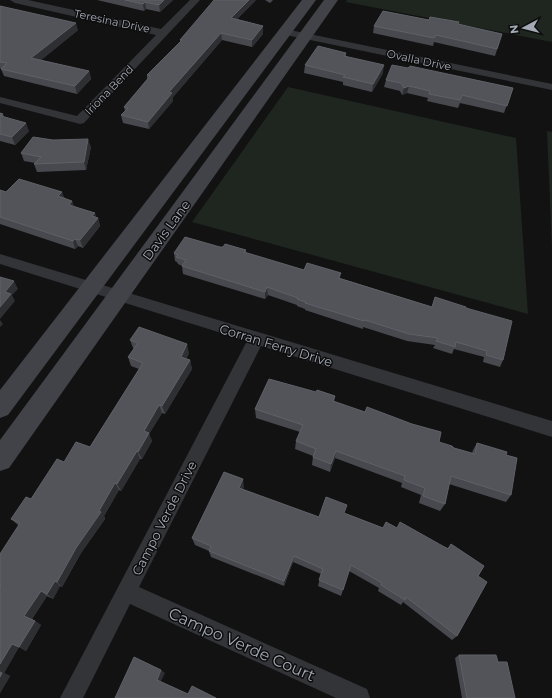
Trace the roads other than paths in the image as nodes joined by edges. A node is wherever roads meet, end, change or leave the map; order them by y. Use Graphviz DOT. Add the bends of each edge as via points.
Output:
graph roads {
  1 [pos="15,0"];
  2 [pos="195,0"];
  3 [pos="309,0"];
  4 [pos="331,0"];
  5 [pos="285,32"];
  6 [pos="163,33"];
  7 [pos="304,36"];
  8 [pos="552,87"];
  9 [pos="0,100"];
  10 [pos="0,259"];
  11 [pos="92,287"];
  12 [pos="118,296"];
  13 [pos="256,339"];
  14 [pos="0,408"];
  15 [pos="552,429"];
  16 [pos="0,460"];
  17 [pos="126,592"];
  18 [pos="359,697"];
  19 [pos="71,698"];
  1 -- 6 [label="street, Teresina Drive"];
  2 -- 6 [label="street, Iriona Bend"];
  3 -- 5 [label="main road, Davis Lane"];
  4 -- 7 [label="main road, Davis Lane"];
  5 -- 7 [label="street, Ovalla Drive"];
  5 -- 11 [label="main road, Davis Lane"];
  6 -- 9 [label="street, Iriona Bend" via="80,120"];
  7 -- 8 [label="street, Ovalla Drive"];
  7 -- 12 [label="main road, Davis Lane"];
  10 -- 11 [label="street, Corran Ferry Drive"];
  11 -- 12 [label="street, Corran Ferry Drive"];
  11 -- 14 [label="main road, Davis Lane"];
  12 -- 13 [label="street, Corran Ferry Drive"];
  12 -- 16 [label="main road, Davis Lane"];
  13 -- 15 [label="street, Corran Ferry Drive"];
  13 -- 17 [label="street, Campo Verde Drive"];
  17 -- 18 [label="street, Campo Verde Court"];
  17 -- 19 [label="street, Campo Verde Drive"];
}
